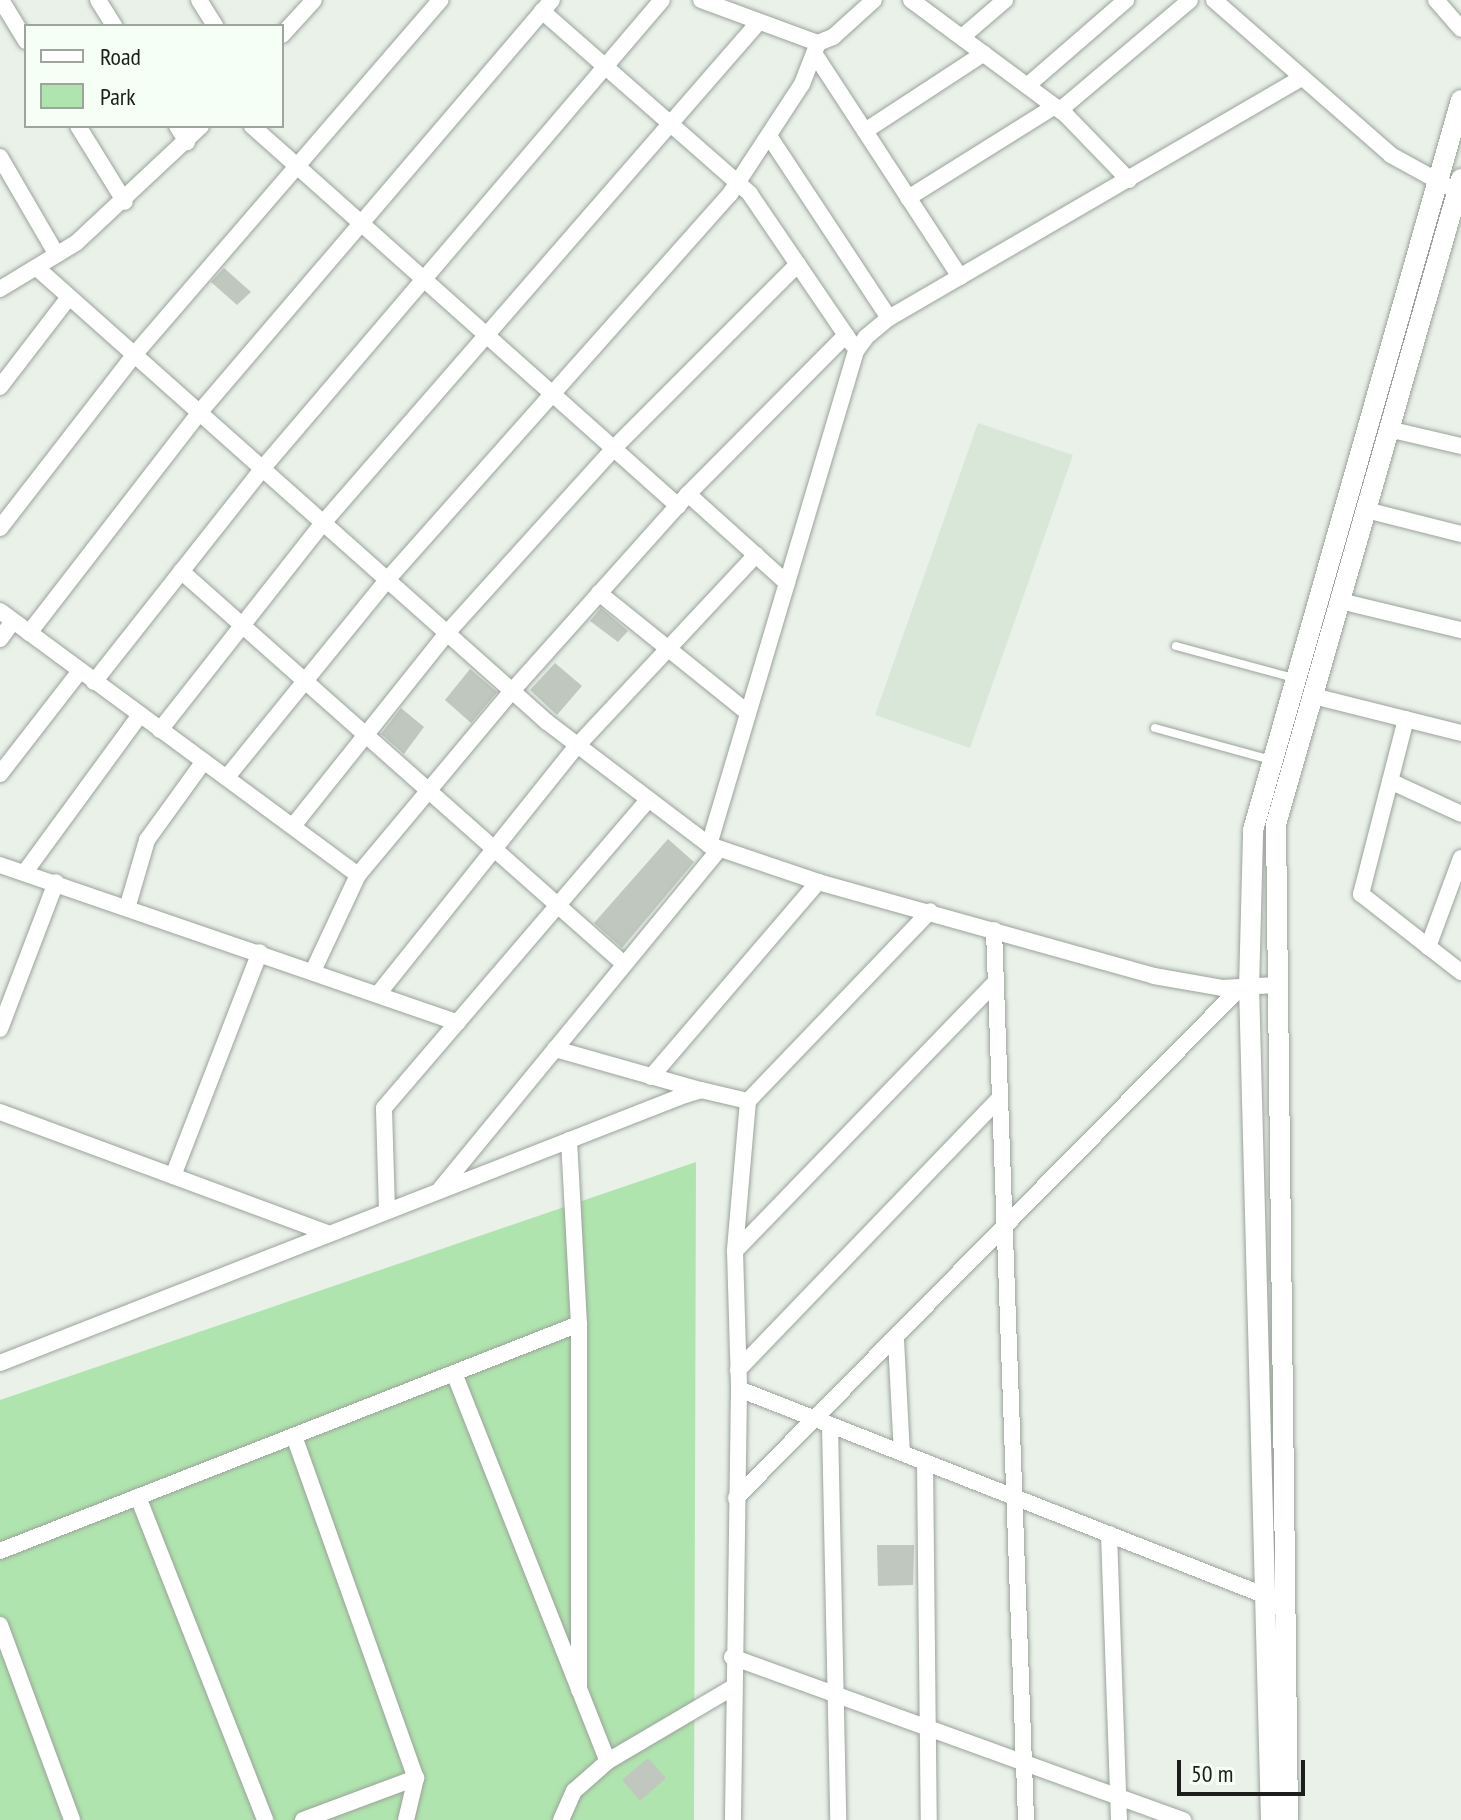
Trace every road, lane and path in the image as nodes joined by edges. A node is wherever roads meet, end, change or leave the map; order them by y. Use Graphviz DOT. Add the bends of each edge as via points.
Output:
graph roads {
  1 [pos="1,0"];
  2 [pos="98,0"];
  3 [pos="199,0"];
  4 [pos="440,0"];
  5 [pos="662,0"];
  6 [pos="701,0"];
  7 [pos="874,0"];
  8 [pos="911,0"];
  9 [pos="1005,0"];
  10 [pos="1126,0"];
  11 [pos="1190,0"];
  12 [pos="1214,0"];
  13 [pos="1436,0"];
  14 [pos="306,3"];
  15 [pos="547,6"];
  16 [pos="732,6"];
  17 [pos="758,23"];
  18 [pos="113,24"];
  19 [pos="214,24"];
  20 [pos="1461,29"];
  21 [pos="284,32"];
  22 [pos="962,37"];
  23 [pos="24,38"];
  24 [pos="817,49"];
  25 [pos="984,53"];
  26 [pos="605,68"];
  27 [pos="1302,78"];
  28 [pos="1028,85"];
  29 [pos="1461,100"];
  30 [pos="1057,108"];
  31 [pos="671,122"];
  32 [pos="79,128"];
  33 [pos="178,128"];
  34 [pos="199,128"];
  35 [pos="254,128"];
  36 [pos="865,131"];
  37 [pos="769,136"];
  38 [pos="187,142"];
  39 [pos="0,157"];
  40 [pos="297,166"];
  41 [pos="1129,180"];
  42 [pos="1436,182"];
  43 [pos="739,183"];
  44 [pos="1459,185"];
  45 [pos="908,198"];
  46 [pos="125,202"];
  47 [pos="361,223"];
  48 [pos="57,255"];
  49 [pos="798,264"];
  50 [pos="37,268"];
  51 [pos="960,277"];
  52 [pos="425,281"];
  53 [pos="0,289"];
  54 [pos="69,297"];
  55 [pos="889,318"];
  56 [pos="486,334"];
  57 [pos="846,335"];
  58 [pos="856,351"];
  59 [pos="134,355"];
  60 [pos="0,387"];
  61 [pos="552,390"];
  62 [pos="199,413"];
  63 [pos="1388,429"];
  64 [pos="1461,446"];
  65 [pos="614,448"];
  66 [pos="262,469"];
  67 [pos="683,500"];
  68 [pos="1366,510"];
  69 [pos="323,523"];
  70 [pos="0,528"];
  71 [pos="1461,534"];
  72 [pos="756,555"];
  73 [pos="181,571"];
  74 [pos="387,580"];
  75 [pos="787,583"];
  76 [pos="599,593"];
  77 [pos="1340,601"];
  78 [pos="6,616"];
  79 [pos="242,625"];
  80 [pos="1461,630"];
  81 [pos="29,633"];
  82 [pos="447,633"];
  83 [pos="0,639"];
  84 [pos="1176,646"];
  85 [pos="668,648"];
  86 [pos="80,671"];
  87 [pos="1294,678"];
  88 [pos="304,679"];
  89 [pos="94,682"];
  90 [pos="512,691"];
  91 [pos="1313,696"];
  92 [pos="748,713"];
  93 [pos="140,715"];
  94 [pos="1406,719"];
  95 [pos="1155,728"];
  96 [pos="160,730"];
  97 [pos="365,733"];
  98 [pos="1461,733"];
  99 [pos="577,746"];
  100 [pos="1271,760"];
  101 [pos="204,761"];
  102 [pos="0,774"];
  103 [pos="227,777"];
  104 [pos="1390,781"];
  105 [pos="430,790"];
  106 [pos="647,801"];
  107 [pos="1461,814"];
  108 [pos="293,826"];
  109 [pos="494,846"];
  110 [pos="714,847"];
  111 [pos="1461,858"];
  112 [pos="0,865"];
  113 [pos="25,872"];
  114 [pos="358,875"];
  115 [pos="56,882"];
  116 [pos="818,882"];
  117 [pos="557,901"];
  118 [pos="128,905"];
  119 [pos="930,911"];
  120 [pos="994,930"];
  121 [pos="1428,947"];
  122 [pos="260,952"];
  123 [pos="624,964"];
  124 [pos="313,971"];
  125 [pos="1461,972"];
  126 [pos="995,983"];
  127 [pos="1276,985"];
  128 [pos="1244,988"];
  129 [pos="378,994"];
  130 [pos="458,1023"];
  131 [pos="0,1029"];
  132 [pos="555,1049"];
  133 [pos="651,1077"];
  134 [pos="701,1090"];
  135 [pos="998,1100"];
  136 [pos="748,1101"];
  137 [pos="0,1112"];
  138 [pos="569,1140"];
  139 [pos="173,1176"];
  140 [pos="439,1191"];
  141 [pos="387,1211"];
  142 [pos="1002,1232"];
  143 [pos="329,1234"];
  144 [pos="735,1251"];
  145 [pos="579,1324"];
  146 [pos="896,1340"];
  147 [pos="3,1360"];
  148 [pos="738,1370"];
  149 [pos="454,1373"];
  150 [pos="739,1389"];
  151 [pos="824,1422"];
  152 [pos="294,1436"];
  153 [pos="902,1453"];
  154 [pos="925,1462"];
  155 [pos="1010,1495"];
  156 [pos="138,1497"];
  157 [pos="736,1498"];
  158 [pos="1109,1534"];
  159 [pos="0,1551"];
  160 [pos="1266,1596"];
  161 [pos="0,1625"];
  162 [pos="732,1657"];
  163 [pos="732,1688"];
  164 [pos="579,1690"];
  165 [pos="833,1693"];
  166 [pos="926,1727"];
  167 [pos="608,1761"];
  168 [pos="1024,1762"];
  169 [pos="416,1778"];
  170 [pos="1118,1797"];
  171 [pos="72,1820"];
  172 [pos="265,1820"];
  173 [pos="303,1820"];
  174 [pos="406,1820"];
  175 [pos="561,1820"];
  176 [pos="733,1820"];
  177 [pos="838,1820"];
  178 [pos="929,1820"];
  179 [pos="1026,1820"];
  180 [pos="1119,1820"];
  181 [pos="1183,1820"];
  182 [pos="1271,1820"];
  183 [pos="1288,1820"];
  1 -- 23 [label="street"];
  2 -- 18 [label="street"];
  3 -- 19 [label="street"];
  4 -- 40 [label="street"];
  5 -- 26 [label="street"];
  6 -- 16 [label="street"];
  7 -- 24 [label="street"];
  8 -- 22 [label="street"];
  9 -- 22 [label="street"];
  10 -- 28 [label="street"];
  11 -- 30 [label="street"];
  12 -- 27 [label="street"];
  13 -- 20 [label="street"];
  14 -- 21 [label="street"];
  15 -- 26 [label="street"];
  15 -- 47 [label="street"];
  16 -- 17 [label="street"];
  17 -- 24 [label="street"];
  17 -- 31 [label="street"];
  22 -- 25 [label="street"];
  24 -- 36 [label="street"];
  24 -- 37 [label="street"];
  25 -- 28 [label="street"];
  25 -- 36 [label="street"];
  26 -- 31 [label="street"];
  26 -- 52 [label="street"];
  27 -- 41 [label="street"];
  27 -- 42 [label="street" via="1403,164"];
  28 -- 30 [label="street"];
  29 -- 42 [label="street"];
  30 -- 41 [label="street"];
  30 -- 45 [label="street"];
  31 -- 43 [label="street"];
  31 -- 56 [label="street"];
  32 -- 46 [label="street"];
  33 -- 38 [label="street"];
  34 -- 38 [label="street"];
  35 -- 40 [label="street"];
  36 -- 45 [label="street"];
  37 -- 43 [label="street"];
  37 -- 55 [label="street"];
  38 -- 46 [label="street"];
  39 -- 48 [label="street"];
  40 -- 47 [label="street"];
  40 -- 59 [label="street"];
  41 -- 51 [label="street"];
  42 -- 44 [label="street"];
  42 -- 87 [label="street"];
  43 -- 49 [label="street"];
  43 -- 61 [label="street"];
  44 -- 63 [label="street"];
  45 -- 51 [label="street"];
  46 -- 48 [label="street"];
  47 -- 52 [label="street"];
  47 -- 62 [label="street"];
  48 -- 50 [label="street"];
  49 -- 57 [label="street"];
  49 -- 65 [label="street"];
  50 -- 53 [label="street"];
  50 -- 54 [label="street"];
  51 -- 55 [label="street"];
  52 -- 56 [label="street"];
  52 -- 66 [label="street"];
  54 -- 59 [label="street"];
  54 -- 60 [label="street"];
  55 -- 58 [label="street"];
  56 -- 61 [label="street"];
  56 -- 69 [label="street"];
  57 -- 58 [label="street"];
  57 -- 67 [label="street"];
  58 -- 75 [label="street"];
  59 -- 62 [label="street"];
  59 -- 70 [label="street"];
  61 -- 65 [label="street"];
  61 -- 74 [label="street"];
  62 -- 66 [label="street"];
  62 -- 81 [label="street"];
  63 -- 64 [label="street"];
  63 -- 68 [label="street"];
  65 -- 67 [label="street"];
  65 -- 82 [label="street"];
  66 -- 69 [label="street"];
  66 -- 73 [label="street"];
  67 -- 72 [label="street"];
  67 -- 76 [label="street"];
  68 -- 71 [label="street"];
  68 -- 77 [label="street"];
  69 -- 74 [label="street"];
  69 -- 79 [label="street"];
  72 -- 75 [label="street"];
  72 -- 85 [label="street"];
  73 -- 79 [label="street"];
  73 -- 89 [label="street"];
  74 -- 82 [label="street"];
  74 -- 88 [label="street"];
  75 -- 92 [label="street"];
  76 -- 85 [label="street"];
  76 -- 90 [label="street"];
  77 -- 80 [label="street"];
  77 -- 91 [label="street"];
  78 -- 81 [label="street"];
  78 -- 83 [label="street"];
  79 -- 88 [label="street"];
  79 -- 96 [label="street"];
  81 -- 86 [label="street"];
  82 -- 90 [label="street"];
  82 -- 97 [label="street"];
  84 -- 87 [label="lane"];
  85 -- 92 [label="street"];
  85 -- 99 [label="street"];
  86 -- 89 [label="street"];
  86 -- 102 [label="street"];
  87 -- 100 [label="street"];
  88 -- 97 [label="street"];
  88 -- 103 [label="street"];
  89 -- 93 [label="street"];
  90 -- 99 [label="street"];
  90 -- 105 [label="street"];
  91 -- 94 [label="street"];
  91 -- 127 [label="street" via="1276,824"];
  92 -- 110 [label="street"];
  93 -- 96 [label="street"];
  93 -- 113 [label="street"];
  94 -- 98 [label="street"];
  94 -- 104 [label="street"];
  95 -- 100 [label="lane"];
  96 -- 101 [label="street"];
  97 -- 105 [label="street"];
  97 -- 108 [label="street"];
  99 -- 106 [label="street"];
  99 -- 109 [label="street"];
  100 -- 128 [label="street" via="1253,830"];
  101 -- 103 [label="street"];
  101 -- 118 [label="street" via="147,840"];
  103 -- 108 [label="street"];
  104 -- 107 [label="street"];
  104 -- 121 [label="street" via="1361,894"];
  105 -- 109 [label="street"];
  105 -- 114 [label="street"];
  106 -- 110 [label="street"];
  106 -- 117 [label="street"];
  108 -- 114 [label="street"];
  109 -- 117 [label="street"];
  109 -- 129 [label="street"];
  110 -- 116 [label="street"];
  110 -- 123 [label="street"];
  111 -- 121 [label="street"];
  112 -- 113 [label="street"];
  113 -- 115 [label="street"];
  114 -- 124 [label="street"];
  115 -- 118 [label="street"];
  115 -- 131 [label="street"];
  116 -- 119 [label="street"];
  116 -- 133 [label="street"];
  117 -- 123 [label="street"];
  117 -- 130 [label="street"];
  118 -- 122 [label="street"];
  119 -- 120 [label="street"];
  119 -- 136 [label="street"];
  120 -- 126 [label="street"];
  120 -- 128 [label="street" via="1154,976"];
  121 -- 125 [label="street"];
  122 -- 124 [label="street"];
  122 -- 139 [label="street"];
  123 -- 132 [label="street"];
  124 -- 129 [label="street"];
  126 -- 135 [label="street"];
  126 -- 144 [label="street"];
  127 -- 128 [label="street"];
  127 -- 183 [label="street"];
  128 -- 142 [label="street"];
  128 -- 160 [label="street"];
  129 -- 130 [label="street"];
  130 -- 141 [label="street" via="384,1108"];
  132 -- 133 [label="street"];
  132 -- 140 [label="street"];
  133 -- 134 [label="street"];
  134 -- 136 [label="street"];
  134 -- 138 [label="street"];
  135 -- 142 [label="street"];
  135 -- 148 [label="street"];
  136 -- 144 [label="street"];
  137 -- 139 [label="street"];
  138 -- 140 [label="street"];
  138 -- 145 [label="street"];
  139 -- 143 [label="street"];
  140 -- 141 [label="street"];
  141 -- 143 [label="street"];
  142 -- 146 [label="street"];
  142 -- 155 [label="street"];
  143 -- 147 [label="street"];
  144 -- 148 [label="street"];
  145 -- 149 [label="street"];
  145 -- 164 [label="street"];
  146 -- 151 [label="street"];
  146 -- 153 [label="street"];
  148 -- 150 [label="street"];
  149 -- 152 [label="street"];
  149 -- 164 [label="street"];
  150 -- 151 [label="street"];
  150 -- 157 [label="street"];
  151 -- 153 [label="street"];
  151 -- 157 [label="street"];
  151 -- 165 [label="street"];
  152 -- 156 [label="street"];
  152 -- 169 [label="street"];
  153 -- 154 [label="street"];
  154 -- 155 [label="street"];
  154 -- 166 [label="street"];
  155 -- 158 [label="street"];
  155 -- 168 [label="street"];
  156 -- 159 [label="street"];
  156 -- 172 [label="street"];
  157 -- 162 [label="street"];
  158 -- 160 [label="street"];
  158 -- 170 [label="street"];
  160 -- 182 [label="street"];
  161 -- 171 [label="street"];
  162 -- 163 [label="street"];
  162 -- 165 [label="street"];
  163 -- 167 [label="street"];
  163 -- 176 [label="street"];
  164 -- 167 [label="street"];
  165 -- 166 [label="street"];
  165 -- 177 [label="street"];
  166 -- 168 [label="street"];
  166 -- 178 [label="street"];
  167 -- 175 [label="street" via="574,1791"];
  168 -- 170 [label="street"];
  168 -- 179 [label="street"];
  169 -- 173 [label="street"];
  169 -- 174 [label="street"];
  170 -- 180 [label="street"];
  170 -- 181 [label="street"];
}
